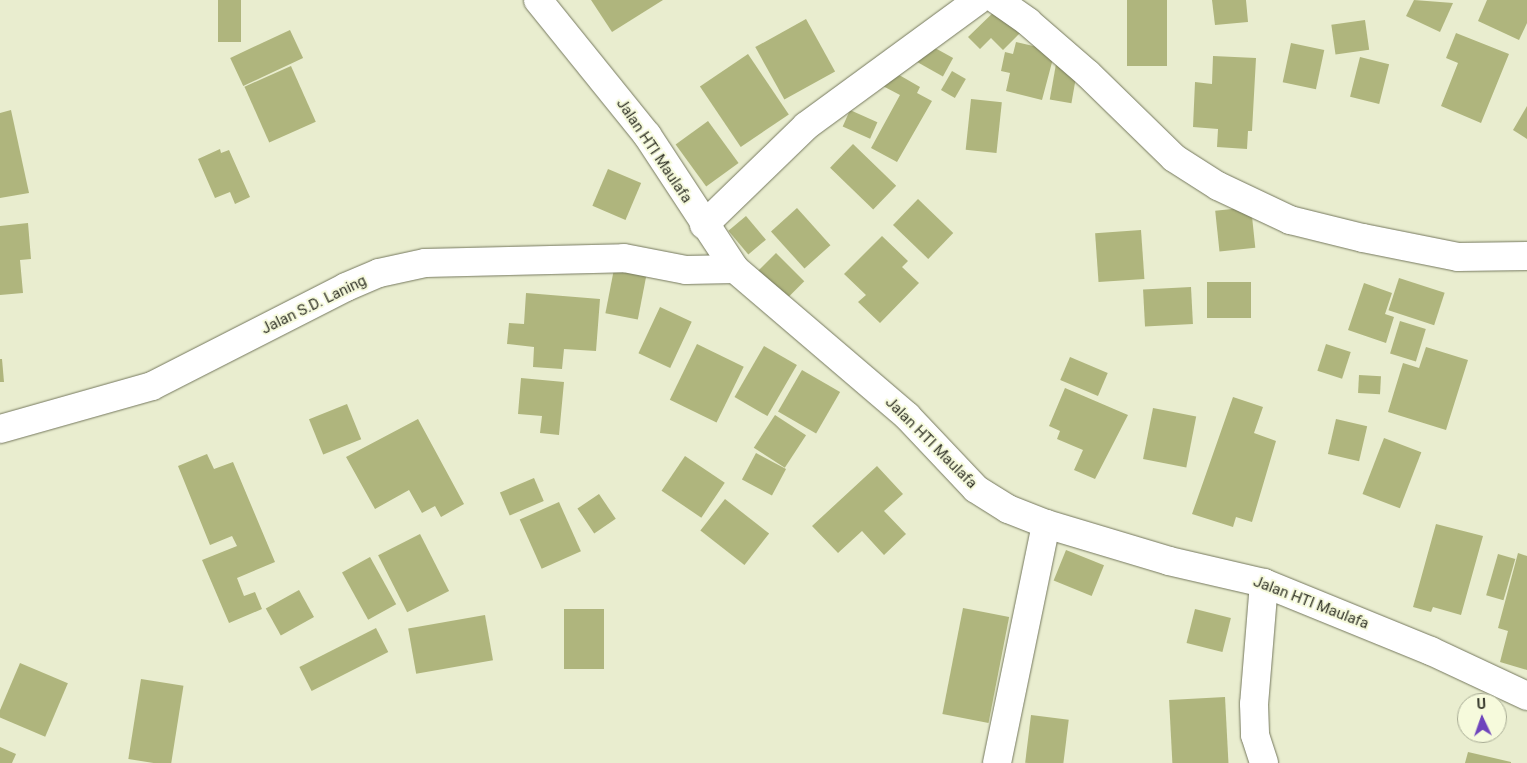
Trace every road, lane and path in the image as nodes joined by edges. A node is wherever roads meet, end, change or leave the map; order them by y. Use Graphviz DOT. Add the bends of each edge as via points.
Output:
graph roads {
  1 [pos="538,0"];
  2 [pos="978,0"];
  3 [pos="997,0"];
  4 [pos="704,225"];
  5 [pos="1527,256"];
  6 [pos="734,269"];
  7 [pos="0,430"];
  8 [pos="1046,524"];
  9 [pos="1264,583"];
  10 [pos="1527,696"];
  11 [pos="997,763"];
  12 [pos="1264,763"];
  1 -- 4 [label="street, Jalan HTI Maulafa" via="648,135"];
  2 -- 4 [label="street" via="806,126"];
  3 -- 5 [label="street" via="1088,74 1174,158 1218,186 1290,220 1363,238 1458,256"];
  4 -- 6 [label="street, Jalan HTI Maulafa"];
  6 -- 7 [label="street, Jalan S.D. Laning" via="686,270 624,258 425,263 379,274 346,287 152,386"];
  6 -- 8 [label="street, Jalan HTI Maulafa" via="907,416 976,489 1008,509"];
  8 -- 9 [label="street, Jalan HTI Maulafa" via="1169,561"];
  8 -- 11 [label="street"];
  9 -- 10 [label="street, Jalan HTI Maulafa" via="1431,651"];
  9 -- 12 [label="street" via="1254,735"];
}
